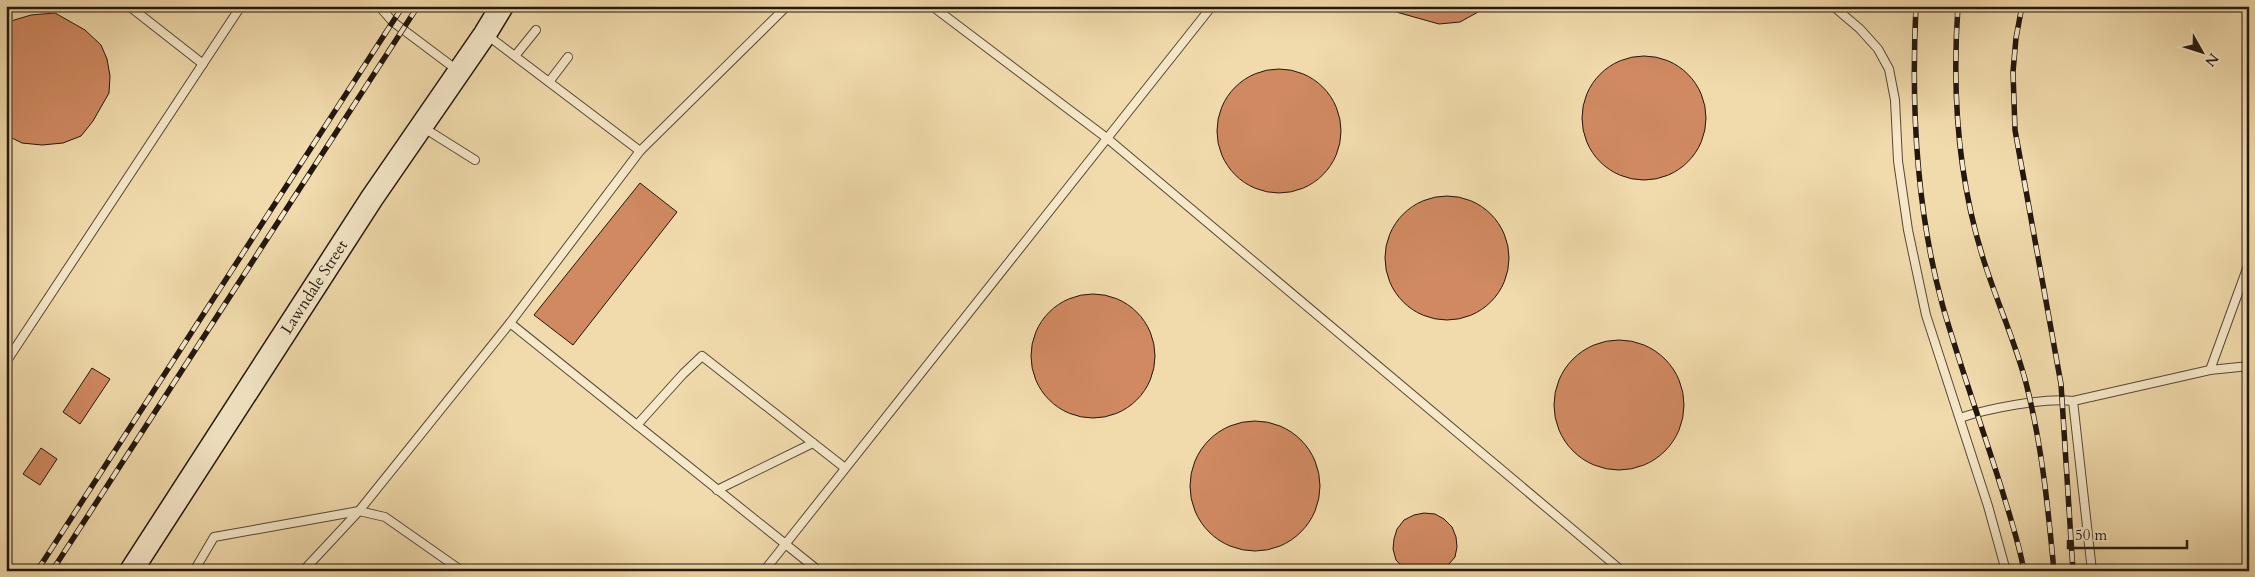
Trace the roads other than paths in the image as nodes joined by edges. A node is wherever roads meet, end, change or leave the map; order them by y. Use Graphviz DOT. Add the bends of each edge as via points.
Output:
graph roads {
  1 [pos="129,6"];
  2 [pos="241,6"];
  3 [pos="379,6"];
  4 [pos="502,6"];
  5 [pos="786,6"];
  6 [pos="932,6"];
  7 [pos="1212,6"];
  8 [pos="1833,6"];
  9 [pos="536,30"];
  10 [pos="485,34"];
  11 [pos="515,56"];
  12 [pos="568,57"];
  13 [pos="203,64"];
  14 [pos="459,71"];
  15 [pos="549,82"];
  16 [pos="422,126"];
  17 [pos="1108,139"];
  18 [pos="640,151"];
  19 [pos="475,160"];
  20 [pos="2249,263"];
  21 [pos="510,323"];
  22 [pos="6,362"];
  23 [pos="2249,366"];
  24 [pos="2210,370"];
  25 [pos="2073,402"];
  26 [pos="1960,418"];
  27 [pos="638,426"];
  28 [pos="813,443"];
  29 [pos="845,468"];
  30 [pos="717,490"];
  31 [pos="359,511"];
  32 [pos="784,545"];
  33 [pos="131,571"];
  34 [pos="194,571"];
  35 [pos="304,571"];
  36 [pos="462,571"];
  37 [pos="764,571"];
  38 [pos="819,571"];
  39 [pos="1622,571"];
  40 [pos="2006,571"];
  41 [pos="2092,571"];
  1 -- 13 [label="lane"];
  2 -- 13 [label="lane"];
  3 -- 14 [label="lane" via="393,22"];
  4 -- 10 [label="main road, Lawndale Street"];
  5 -- 18 [label="lane"];
  6 -- 17 [label="lane"];
  7 -- 17 [label="lane"];
  8 -- 26 [label="lane" via="1878,49 1888,69 1895,100 1898,161 1910,240 1926,315"];
  9 -- 11 [label="lane"];
  10 -- 11 [label="lane"];
  10 -- 14 [label="main road, Lawndale Street"];
  11 -- 15 [label="lane"];
  12 -- 15 [label="lane"];
  13 -- 22 [label="lane"];
  14 -- 16 [label="main road, Lawndale Street"];
  15 -- 18 [label="lane"];
  16 -- 19 [label="lane"];
  16 -- 33 [label="main road, Lawndale Street"];
  17 -- 29 [label="lane"];
  17 -- 39 [label="lane"];
  18 -- 21 [label="lane"];
  20 -- 24 [label="lane"];
  21 -- 27 [label="lane"];
  21 -- 31 [label="lane"];
  23 -- 24 [label="lane"];
  24 -- 25 [label="lane"];
  25 -- 26 [label="lane" via="2031,404 1976,412"];
  25 -- 41 [label="lane"];
  26 -- 40 [label="lane"];
  27 -- 28 [label="lane" via="702,356"];
  27 -- 30 [label="lane"];
  28 -- 29 [label="lane"];
  28 -- 30 [label="lane"];
  29 -- 32 [label="lane"];
  30 -- 32 [label="lane"];
  31 -- 34 [label="lane" via="214,537"];
  31 -- 35 [label="lane"];
  31 -- 36 [label="lane" via="386,518"];
  32 -- 37 [label="lane"];
  32 -- 38 [label="lane"];
}
